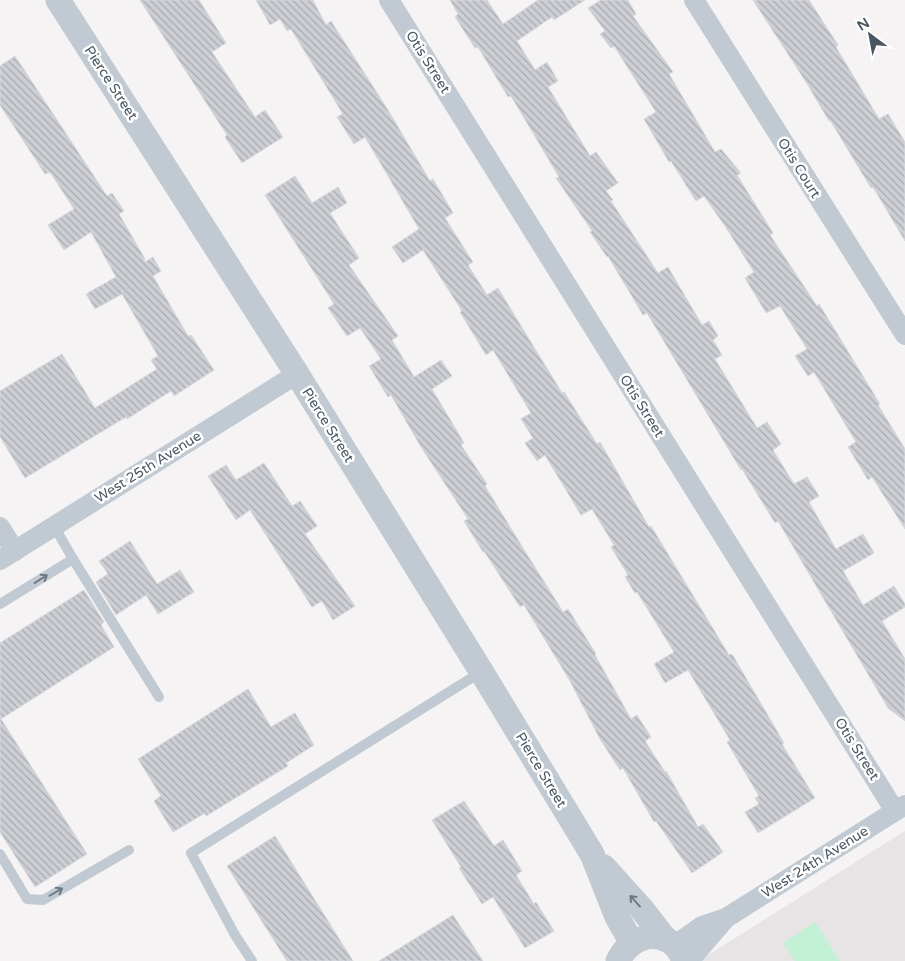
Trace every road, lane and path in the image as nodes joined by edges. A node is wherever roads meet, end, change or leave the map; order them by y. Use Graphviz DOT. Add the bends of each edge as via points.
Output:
graph roads {
  1 [pos="58,0"];
  2 [pos="389,0"];
  3 [pos="694,0"];
  4 [pos="905,335"];
  5 [pos="297,374"];
  6 [pos="54,526"];
  7 [pos="0,527"];
  8 [pos="8,556"];
  9 [pos="73,559"];
  10 [pos="0,604"];
  11 [pos="481,671"];
  12 [pos="159,696"];
  13 [pos="900,808"];
  14 [pos="128,850"];
  15 [pos="0,854"];
  16 [pos="592,854"];
  17 [pos="678,951"];
  18 [pos="620,954"];
  19 [pos="252,961"];
  1 -- 5 [label="street, Pierce Street"];
  2 -- 13 [label="street, Otis Street"];
  3 -- 4 [label="street, Otis Court"];
  5 -- 6 [label="street, West 25th Avenue"];
  5 -- 11 [label="street, Pierce Street"];
  6 -- 8 [label="street, West 25th Avenue"];
  6 -- 9 [label="lane"];
  7 -- 8 [label="street"];
  10 -- 9 [label="lane, one-way"];
  9 -- 12 [label="lane"];
  11 -- 16 [label="street, Pierce Street"];
  11 -- 19 [label="lane" via="191,854"];
  13 -- 17 [label="street, West 24th Avenue" via="726,918 702,926"];
  15 -- 14 [label="lane, one-way" via="27,899 43,900"];
  17 -- 16 [label="street, Pierce Street, one-way"];
  16 -- 18 [label="street, Pierce Street" via="618,917"];
  17 -- 18 [label="street" via="654,936 642,938"];
}
